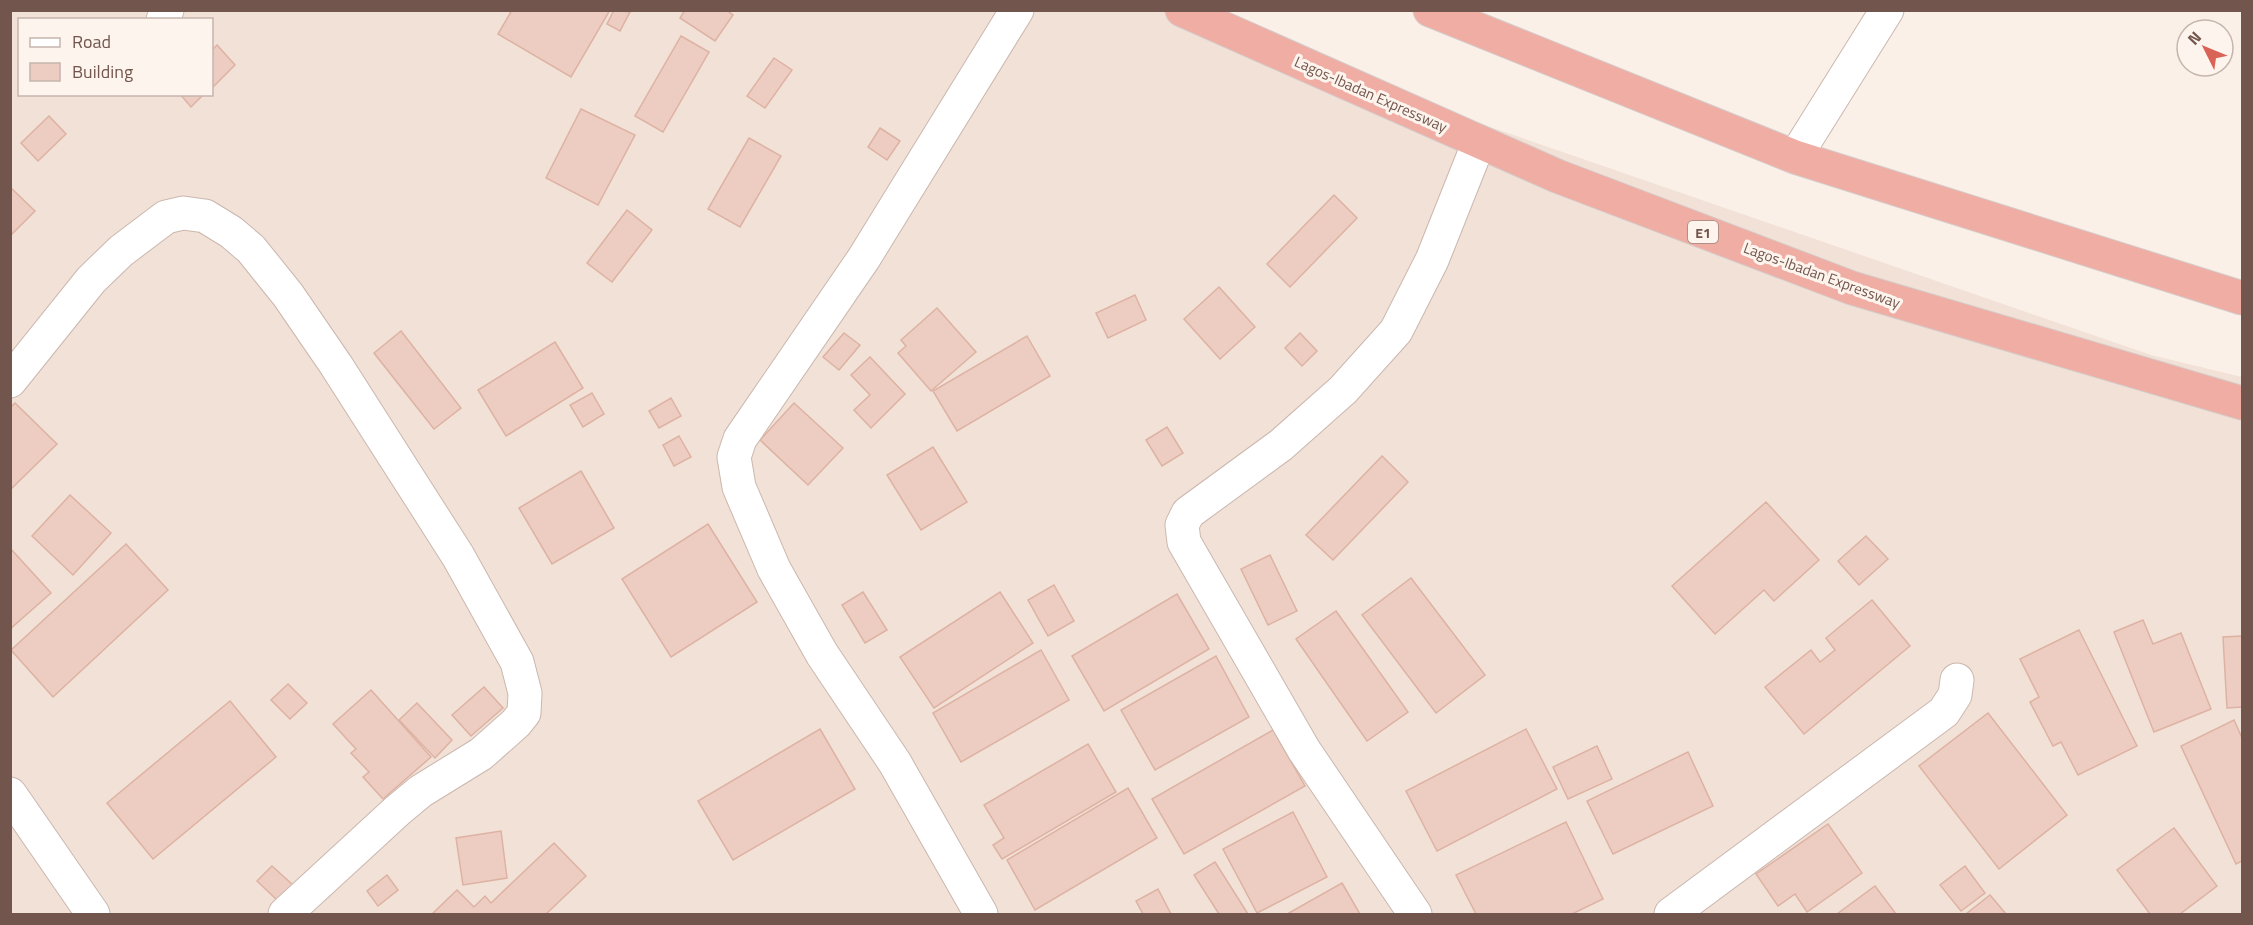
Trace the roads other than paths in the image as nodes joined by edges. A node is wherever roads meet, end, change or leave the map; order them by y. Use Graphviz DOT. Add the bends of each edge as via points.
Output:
graph roads {
  1 [pos="1017,10"];
  2 [pos="1182,10"];
  3 [pos="1887,10"];
  4 [pos="1442,13"];
  5 [pos="1479,142"];
  6 [pos="1795,157"];
  7 [pos="2242,298"];
  8 [pos="10,381"];
  9 [pos="2242,403"];
  10 [pos="1957,680"];
  11 [pos="10,794"];
  12 [pos="1690,909"];
  13 [pos="93,915"];
  14 [pos="285,915"];
  15 [pos="981,915"];
  16 [pos="1415,915"];
  1 -- 15 [label="street" via="864,258 740,439 734,457 739,487 774,569 822,654 895,764"];
  2 -- 5 [label="highway, Lagos-Ibadan Expressway / E1"];
  3 -- 6 [label="street"];
  4 -- 6 [label="highway"];
  5 -- 9 [label="highway, Lagos-Ibadan Expressway / E1" via="1557,176 1852,288"];
  5 -- 16 [label="street" via="1432,261 1396,331 1343,390 1281,445 1188,513 1182,525 1184,542 1304,750"];
  6 -- 7 [label="highway"];
  8 -- 14 [label="street" via="91,280 121,251 166,217 183,213 205,216 251,249 288,295 458,556 517,662 525,693 524,713 516,723 481,754 398,810"];
  10 -- 12 [label="street" via="1955,696 1944,712"];
  11 -- 13 [label="street"];
}
